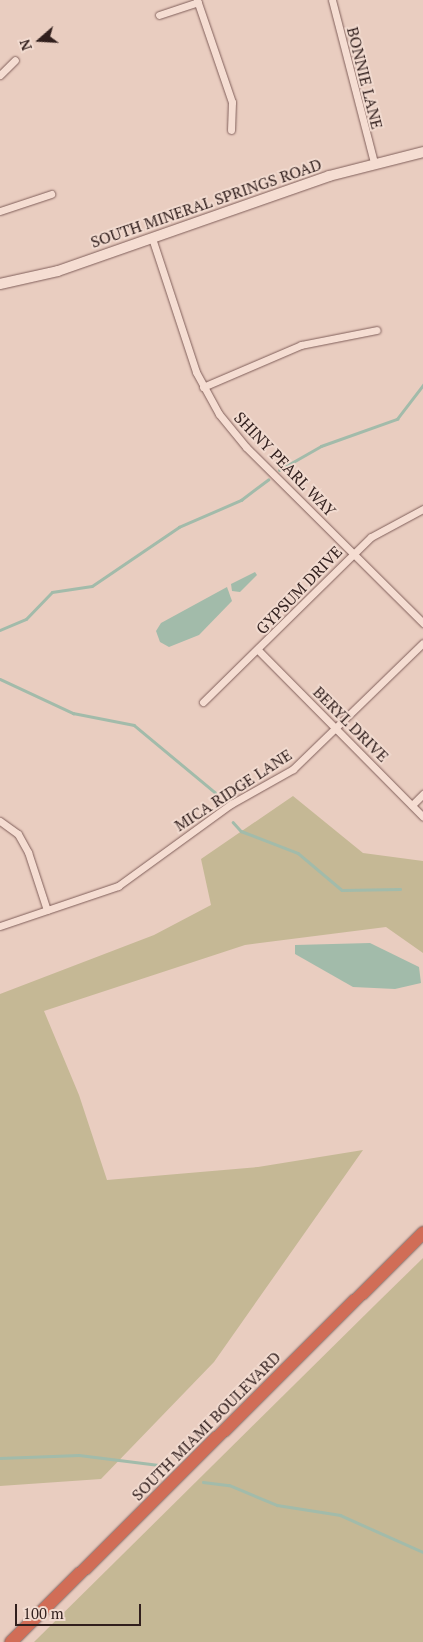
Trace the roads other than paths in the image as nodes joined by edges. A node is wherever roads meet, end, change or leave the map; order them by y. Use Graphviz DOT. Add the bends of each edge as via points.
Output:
graph roads {
  1 [pos="332,0"];
  2 [pos="198,1"];
  3 [pos="159,15"];
  4 [pos="15,60"];
  5 [pos="0,75"];
  6 [pos="231,130"];
  7 [pos="423,152"];
  8 [pos="374,162"];
  9 [pos="51,194"];
  10 [pos="0,210"];
  11 [pos="152,238"];
  12 [pos="0,284"];
  13 [pos="377,330"];
  14 [pos="203,386"];
  15 [pos="423,510"];
  16 [pos="353,554"];
  17 [pos="423,623"];
  18 [pos="423,643"];
  19 [pos="259,651"];
  20 [pos="203,702"];
  21 [pos="337,730"];
  22 [pos="423,794"];
  23 [pos="412,805"];
  24 [pos="423,817"];
  25 [pos="0,821"];
  26 [pos="47,910"];
  27 [pos="0,926"];
  28 [pos="423,1233"];
  29 [pos="11,1642"];
  1 -- 8 [label="street, BONNIE LANE"];
  2 -- 3 [label="street"];
  2 -- 6 [label="street" via="232,102"];
  4 -- 5 [label="street"];
  7 -- 8 [label="street, SOUTH MINERAL SPRINGS ROAD"];
  8 -- 11 [label="street, SOUTH MINERAL SPRINGS ROAD"];
  9 -- 10 [label="street"];
  11 -- 12 [label="street, SOUTH MINERAL SPRINGS ROAD" via="58,271"];
  11 -- 14 [label="street, SHINY PEARL WAY"];
  13 -- 14 [label="street" via="301,345"];
  14 -- 16 [label="street, SHINY PEARL WAY" via="246,447"];
  15 -- 16 [label="street, GYPSUM DRIVE" via="388,525"];
  16 -- 17 [label="street, SHINY PEARL WAY"];
  16 -- 19 [label="street, GYPSUM DRIVE"];
  18 -- 21 [label="street, MICA RIDGE LANE"];
  19 -- 20 [label="street, GYPSUM DRIVE"];
  19 -- 21 [label="street, BERYL DRIVE"];
  21 -- 23 [label="street, BERYL DRIVE"];
  21 -- 26 [label="street, MICA RIDGE LANE" via="293,769 231,804 118,886"];
  22 -- 23 [label="street"];
  23 -- 24 [label="street, BERYL DRIVE"];
  25 -- 26 [label="street" via="18,834 28,852"];
  26 -- 27 [label="street, MICA RIDGE LANE"];
  28 -- 29 [label="highway, SOUTH MIAMI BOULEVARD"];
}
